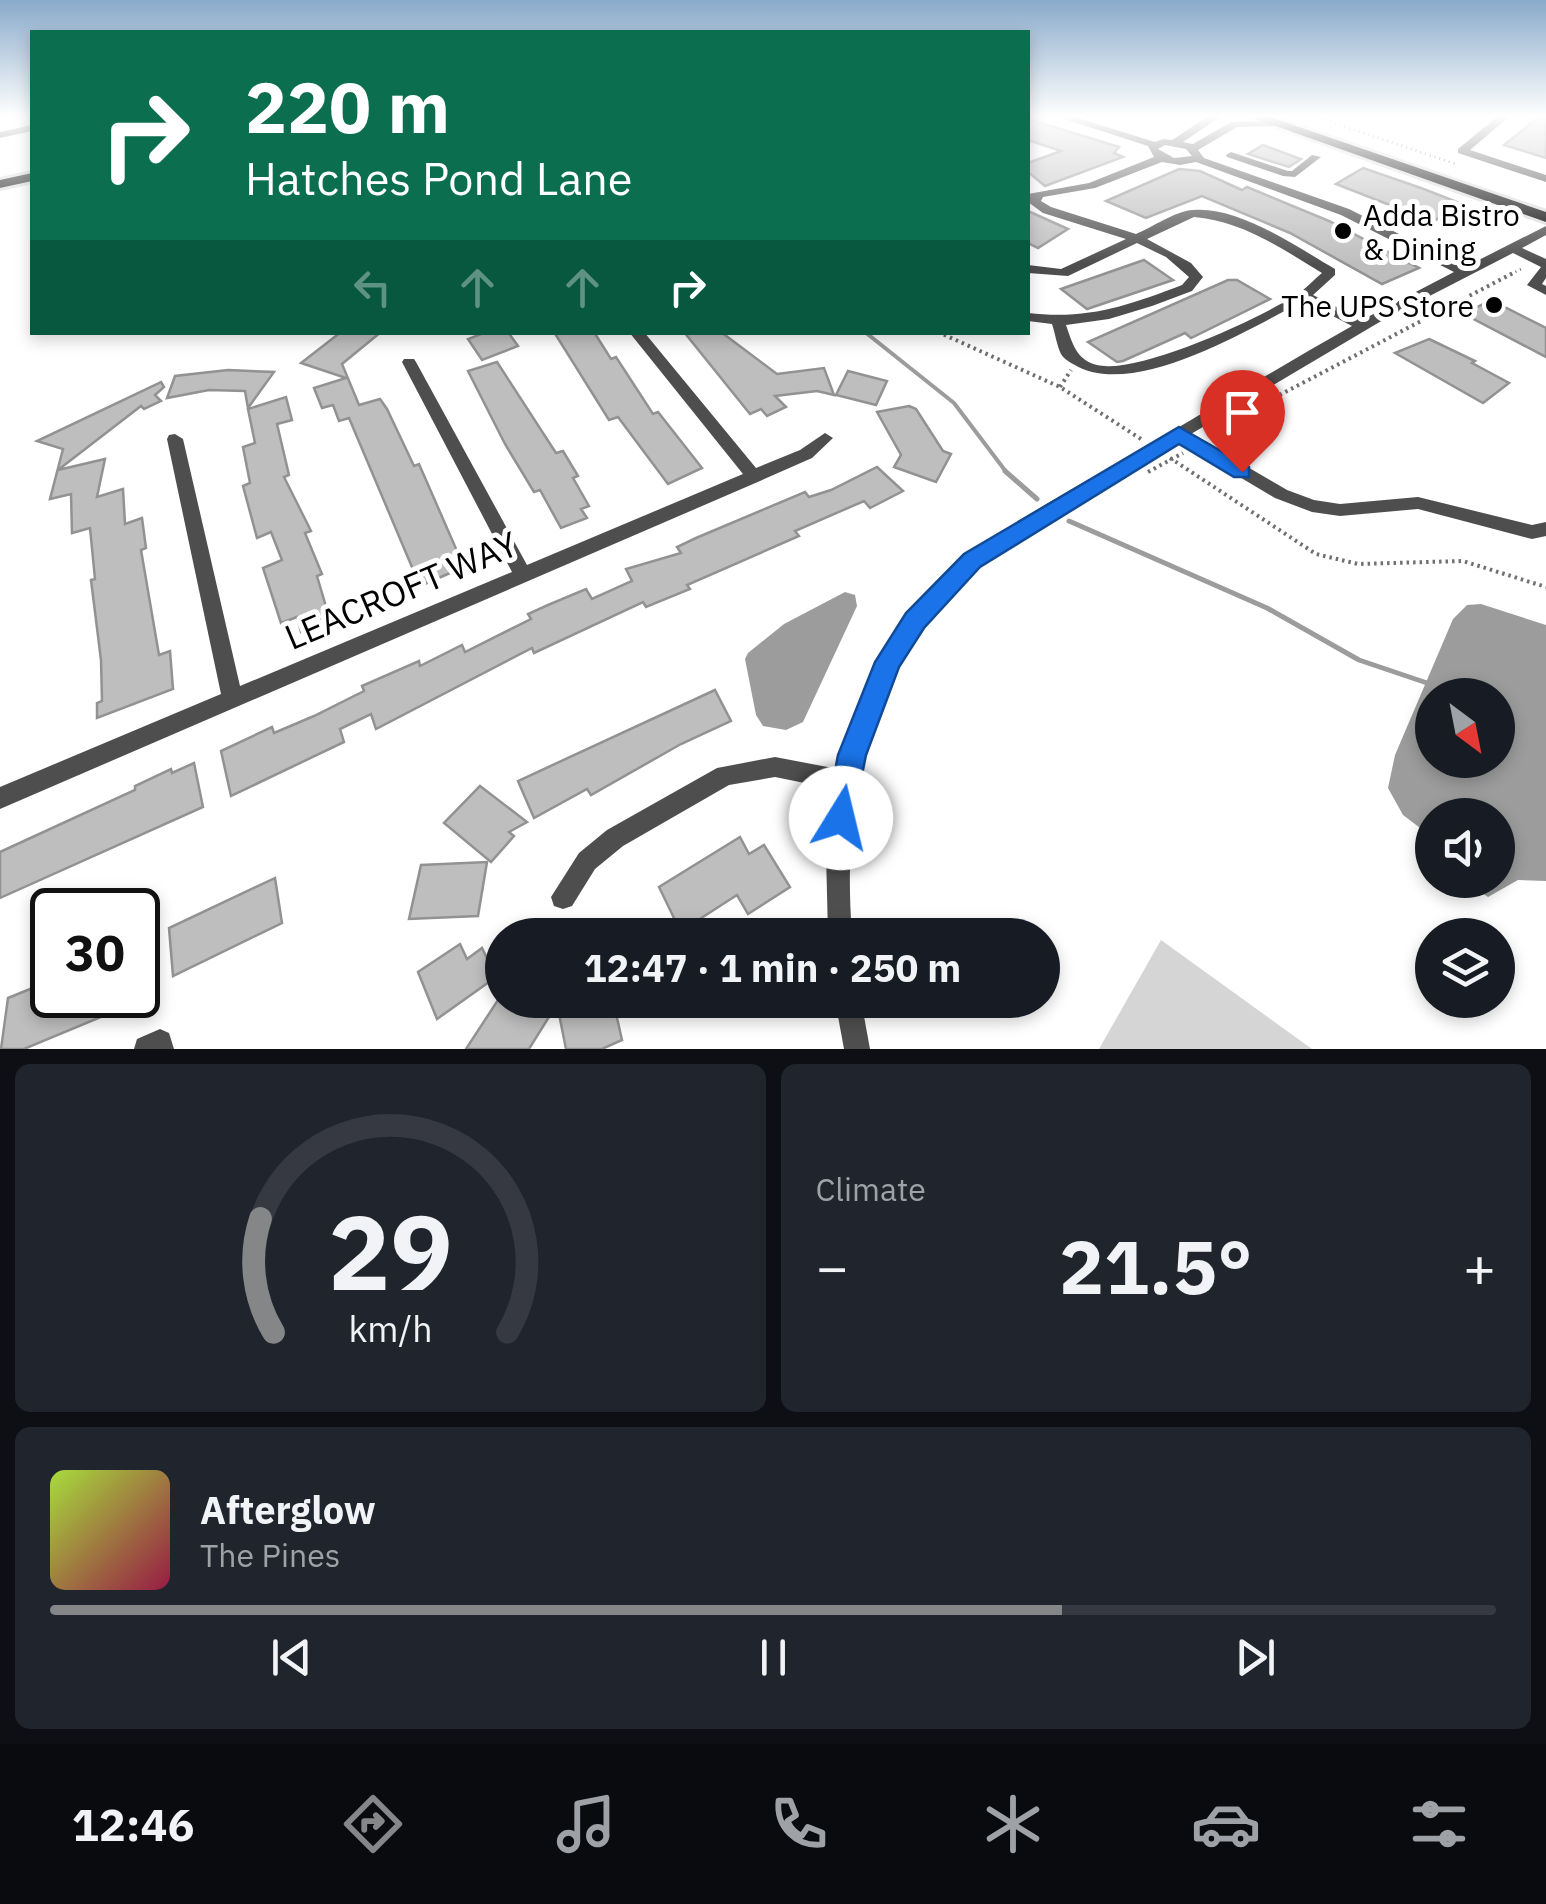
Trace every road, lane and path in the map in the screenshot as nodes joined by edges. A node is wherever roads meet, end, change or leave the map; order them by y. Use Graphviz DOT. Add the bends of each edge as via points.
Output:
graph roads {
  1 [pos="1142,166"];
  2 [pos="1227,166"];
  3 [pos="1263,166"];
  4 [pos="1304,166"];
  5 [pos="1405,166"];
  6 [pos="1427,166"];
  7 [pos="1463,166"];
  8 [pos="1512,166"];
  9 [pos="1466,167"];
  10 [pos="30,168"];
  11 [pos="0,174"];
  12 [pos="1546,176"];
  13 [pos="30,177"];
  14 [pos="0,184"];
  15 [pos="1091,186"];
  16 [pos="1040,196"];
  17 [pos="1076,203"];
  18 [pos="1546,203"];
  19 [pos="1056,212"];
  20 [pos="1546,218"];
  21 [pos="1107,228"];
  22 [pos="1546,230"];
  23 [pos="1132,240"];
  24 [pos="1518,256"];
  25 [pos="1546,267"];
  26 [pos="1030,270"];
  27 [pos="1464,272"];
  28 [pos="1546,291"];
  29 [pos="1304,296"];
  30 [pos="1030,317"];
  31 [pos="1058,322"];
  32 [pos="1362,326"];
  33 [pos="638,335"];
  34 [pos="945,335"];
  35 [pos="409,362"];
  36 [pos="1074,368"];
  37 [pos="1060,387"];
  38 [pos="1254,410"];
  39 [pos="825,438"];
  40 [pos="175,439"];
  41 [pos="1188,439"];
  42 [pos="1143,440"];
  43 [pos="1172,460"];
  44 [pos="1144,474"];
  45 [pos="754,477"];
  46 [pos="1546,529"];
  47 [pos="522,574"];
  48 [pos="1546,586"];
  49 [pos="232,697"];
  50 [pos="846,781"];
  51 [pos="0,798"];
  52 [pos="563,897"];
  53 [pos="839,918"];
  54 [pos="851,1018"];
  55 [pos="147,1049"];
  56 [pos="160,1049"];
  57 [pos="857,1049"];
  1 -- 15 [label="street"];
  2 -- 27 [label="street" via="1344,212"];
  3 -- 4 [label="street" via="1287,174"];
  5 -- 20 [label="main road"];
  6 -- 18 [label="main road"];
  7 -- 9 [label="path"];
  8 -- 12 [label="street"];
  10 -- 11 [label="main road"];
  13 -- 14 [label="main road"];
  15 -- 16 [label="street"];
  15 -- 17 [label="street"];
  16 -- 17 [label="street"];
  16 -- 19 [label="street"];
  17 -- 19 [label="street"];
  17 -- 21 [label="street"];
  19 -- 21 [label="street"];
  21 -- 23 [label="street"];
  22 -- 24 [label="street"];
  23 -- 26 [label="street" via="1063,274"];
  23 -- 29 [label="street" via="1192,212 1212,213 1330,272"];
  23 -- 31 [label="street" via="1188,266 1194,283 1114,316"];
  24 -- 25 [label="street"];
  24 -- 27 [label="street"];
  24 -- 38 [label="path"];
  25 -- 28 [label="street" via="1534,285"];
  27 -- 32 [label="street"];
  29 -- 31 [label="street" via="1123,374 1096,372 1068,358"];
  29 -- 32 [label="street"];
  30 -- 31 [label="street"];
  32 -- 41 [label="street"];
  33 -- 45 [label="street"];
  34 -- 37 [label="path"];
  35 -- 47 [label="street"];
  36 -- 37 [label="path"];
  37 -- 42 [label="path"];
  39 -- 45 [label="street, LEACROFT WAY"];
  40 -- 49 [label="street"];
  41 -- 43 [label="path"];
  41 -- 46 [label="street" via="1312,506 1418,503 1532,532"];
  41 -- 50 [label="street" via="995,544 950,580 888,662"];
  43 -- 44 [label="path"];
  43 -- 48 [label="path" via="1338,562 1462,560"];
  45 -- 47 [label="street, LEACROFT WAY"];
  47 -- 49 [label="street, LEACROFT WAY"];
  49 -- 51 [label="street, LEACROFT WAY"];
  50 -- 52 [label="street" via="775,767 725,775 614,838 587,861"];
  50 -- 53 [label="street"];
  54 -- 57 [label="street"];
  55 -- 56 [label="street" via="160,1042"];
}
